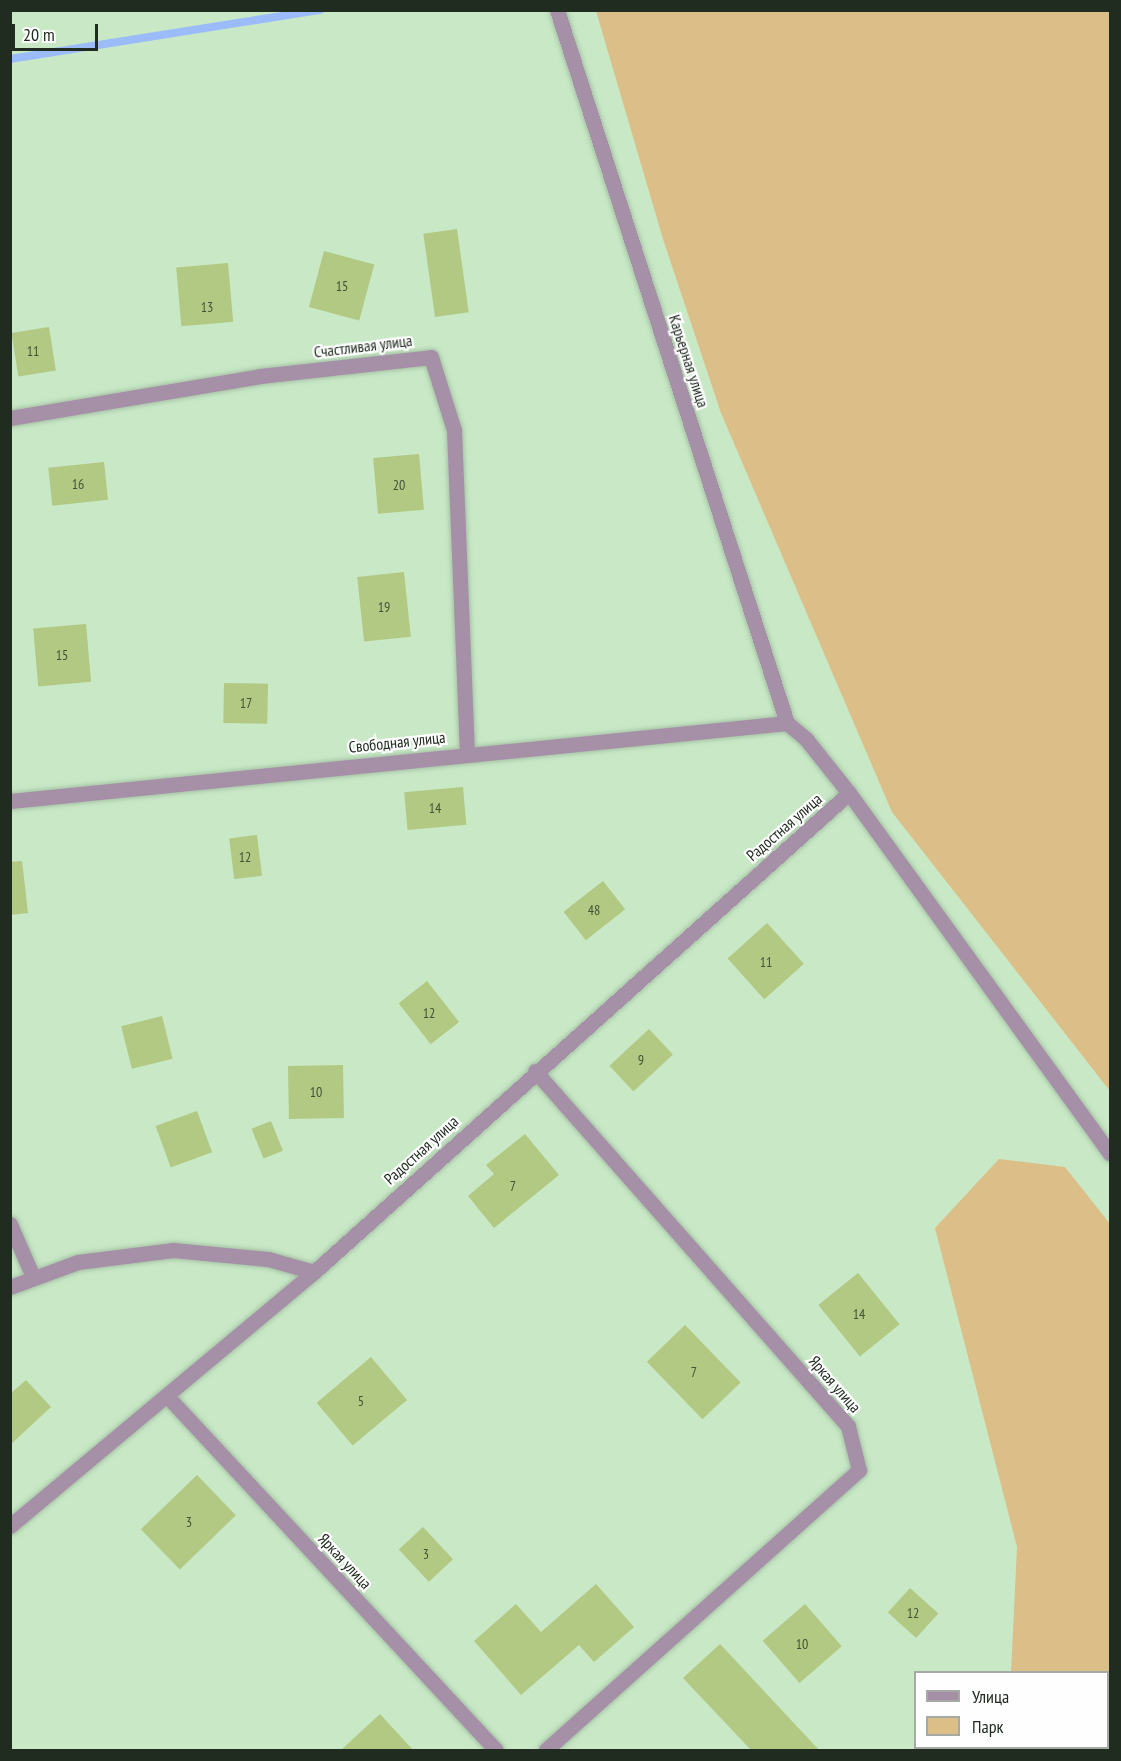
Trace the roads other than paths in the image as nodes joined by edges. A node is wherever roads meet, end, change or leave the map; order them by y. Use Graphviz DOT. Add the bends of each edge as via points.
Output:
graph roads {
  1 [pos="557,10"];
  2 [pos="10,418"];
  3 [pos="787,723"];
  4 [pos="467,753"];
  5 [pos="849,794"];
  6 [pos="10,801"];
  7 [pos="535,1071"];
  8 [pos="1110,1154"];
  9 [pos="10,1224"];
  10 [pos="314,1272"];
  11 [pos="33,1277"];
  12 [pos="10,1287"];
  13 [pos="167,1396"];
  14 [pos="10,1526"];
  15 [pos="496,1750"];
  16 [pos="546,1750"];
  1 -- 3 [label="street, Карьерная улица"];
  2 -- 4 [label="street, Счастливая улица" via="260,376 431,357 454,430"];
  3 -- 4 [label="street, Свободная улица"];
  3 -- 5 [label="street" via="806,739"];
  4 -- 6 [label="street, Свободная улица"];
  5 -- 7 [label="street, Радостная улица"];
  5 -- 8 [label="street"];
  7 -- 10 [label="street, Радостная улица"];
  7 -- 16 [label="street, Яркая улица" via="848,1426 859,1470"];
  9 -- 11 [label="street"];
  10 -- 11 [label="street" via="268,1259 173,1250 78,1262"];
  10 -- 13 [label="street, Радостная улица"];
  11 -- 12 [label="street"];
  13 -- 14 [label="street, Радостная улица"];
  13 -- 15 [label="street, Яркая улица"];
}
